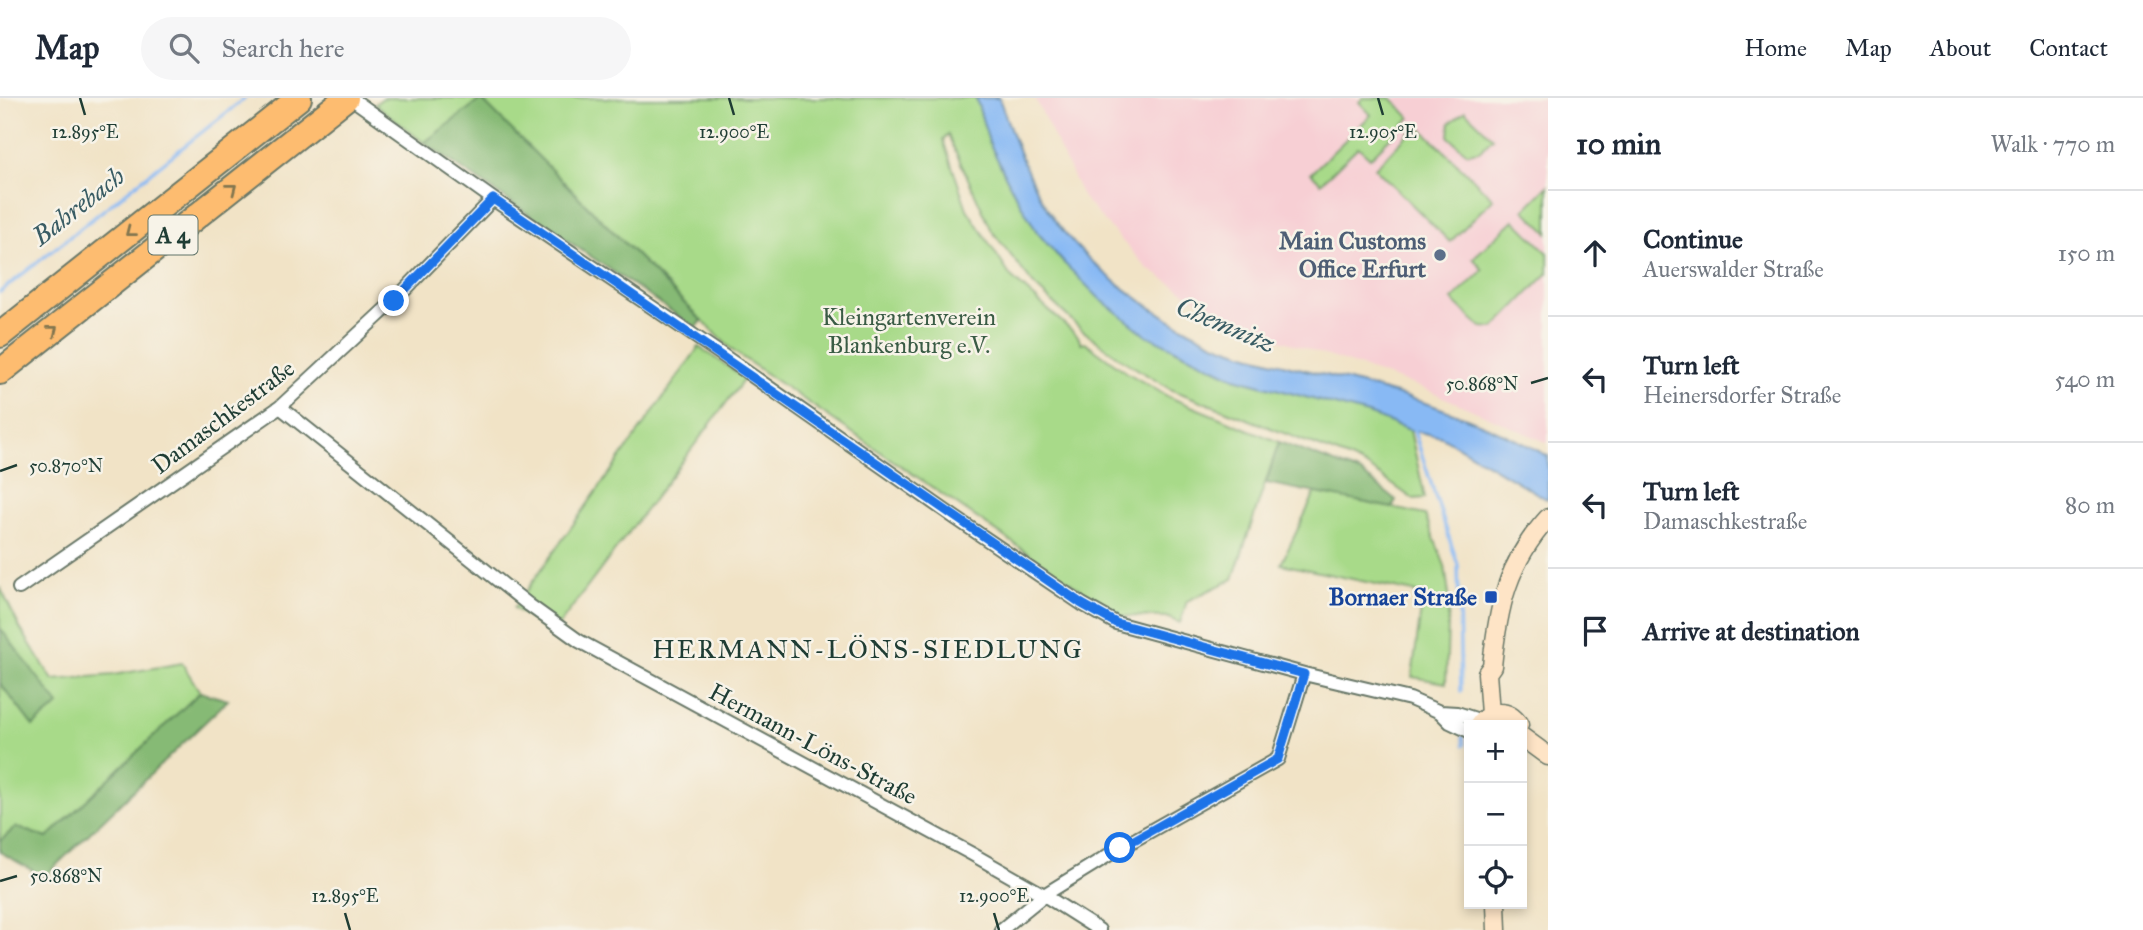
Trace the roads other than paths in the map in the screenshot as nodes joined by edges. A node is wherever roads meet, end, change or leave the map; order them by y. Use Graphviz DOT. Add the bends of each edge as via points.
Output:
graph roads {
  1 [pos="299,98"];
  2 [pos="346,98"];
  3 [pos="351,98"];
  4 [pos="493,199"];
  5 [pos="0,335"];
  6 [pos="0,372"];
  7 [pos="280,407"];
  8 [pos="1547,519"];
  9 [pos="19,588"];
  10 [pos="1304,674"];
  11 [pos="1482,720"];
  12 [pos="1485,720"];
  13 [pos="1490,720"];
  14 [pos="1515,720"];
  15 [pos="1527,741"];
  16 [pos="1527,754"];
  17 [pos="1548,756"];
  18 [pos="1044,895"];
  19 [pos="1496,909"];
  20 [pos="1001,930"];
  21 [pos="1099,930"];
  22 [pos="1497,930"];
  1 -- 5 [label="highway, A 4, one-way"];
  6 -- 2 [label="highway, A 4, one-way"];
  3 -- 4 [label="street"];
  4 -- 7 [label="street, Damaschkestraße" via="394,301"];
  4 -- 10 [label="street" via="1082,604 1116,623"];
  7 -- 9 [label="street, Damaschkestraße"];
  7 -- 18 [label="street, Hermann-Löns-Straße" via="579,641"];
  8 -- 12 [label="main road" via="1508,578"];
  10 -- 11 [label="street"];
  10 -- 18 [label="street" via="1278,759"];
  13 -- 14 [label="main road" via="1511,716"];
  15 -- 17 [label="main road"];
  16 -- 17 [label="main road"];
  18 -- 20 [label="street"];
  18 -- 21 [label="street, Hermann-Löns-Straße"];
  19 -- 22 [label="main road"];
}
